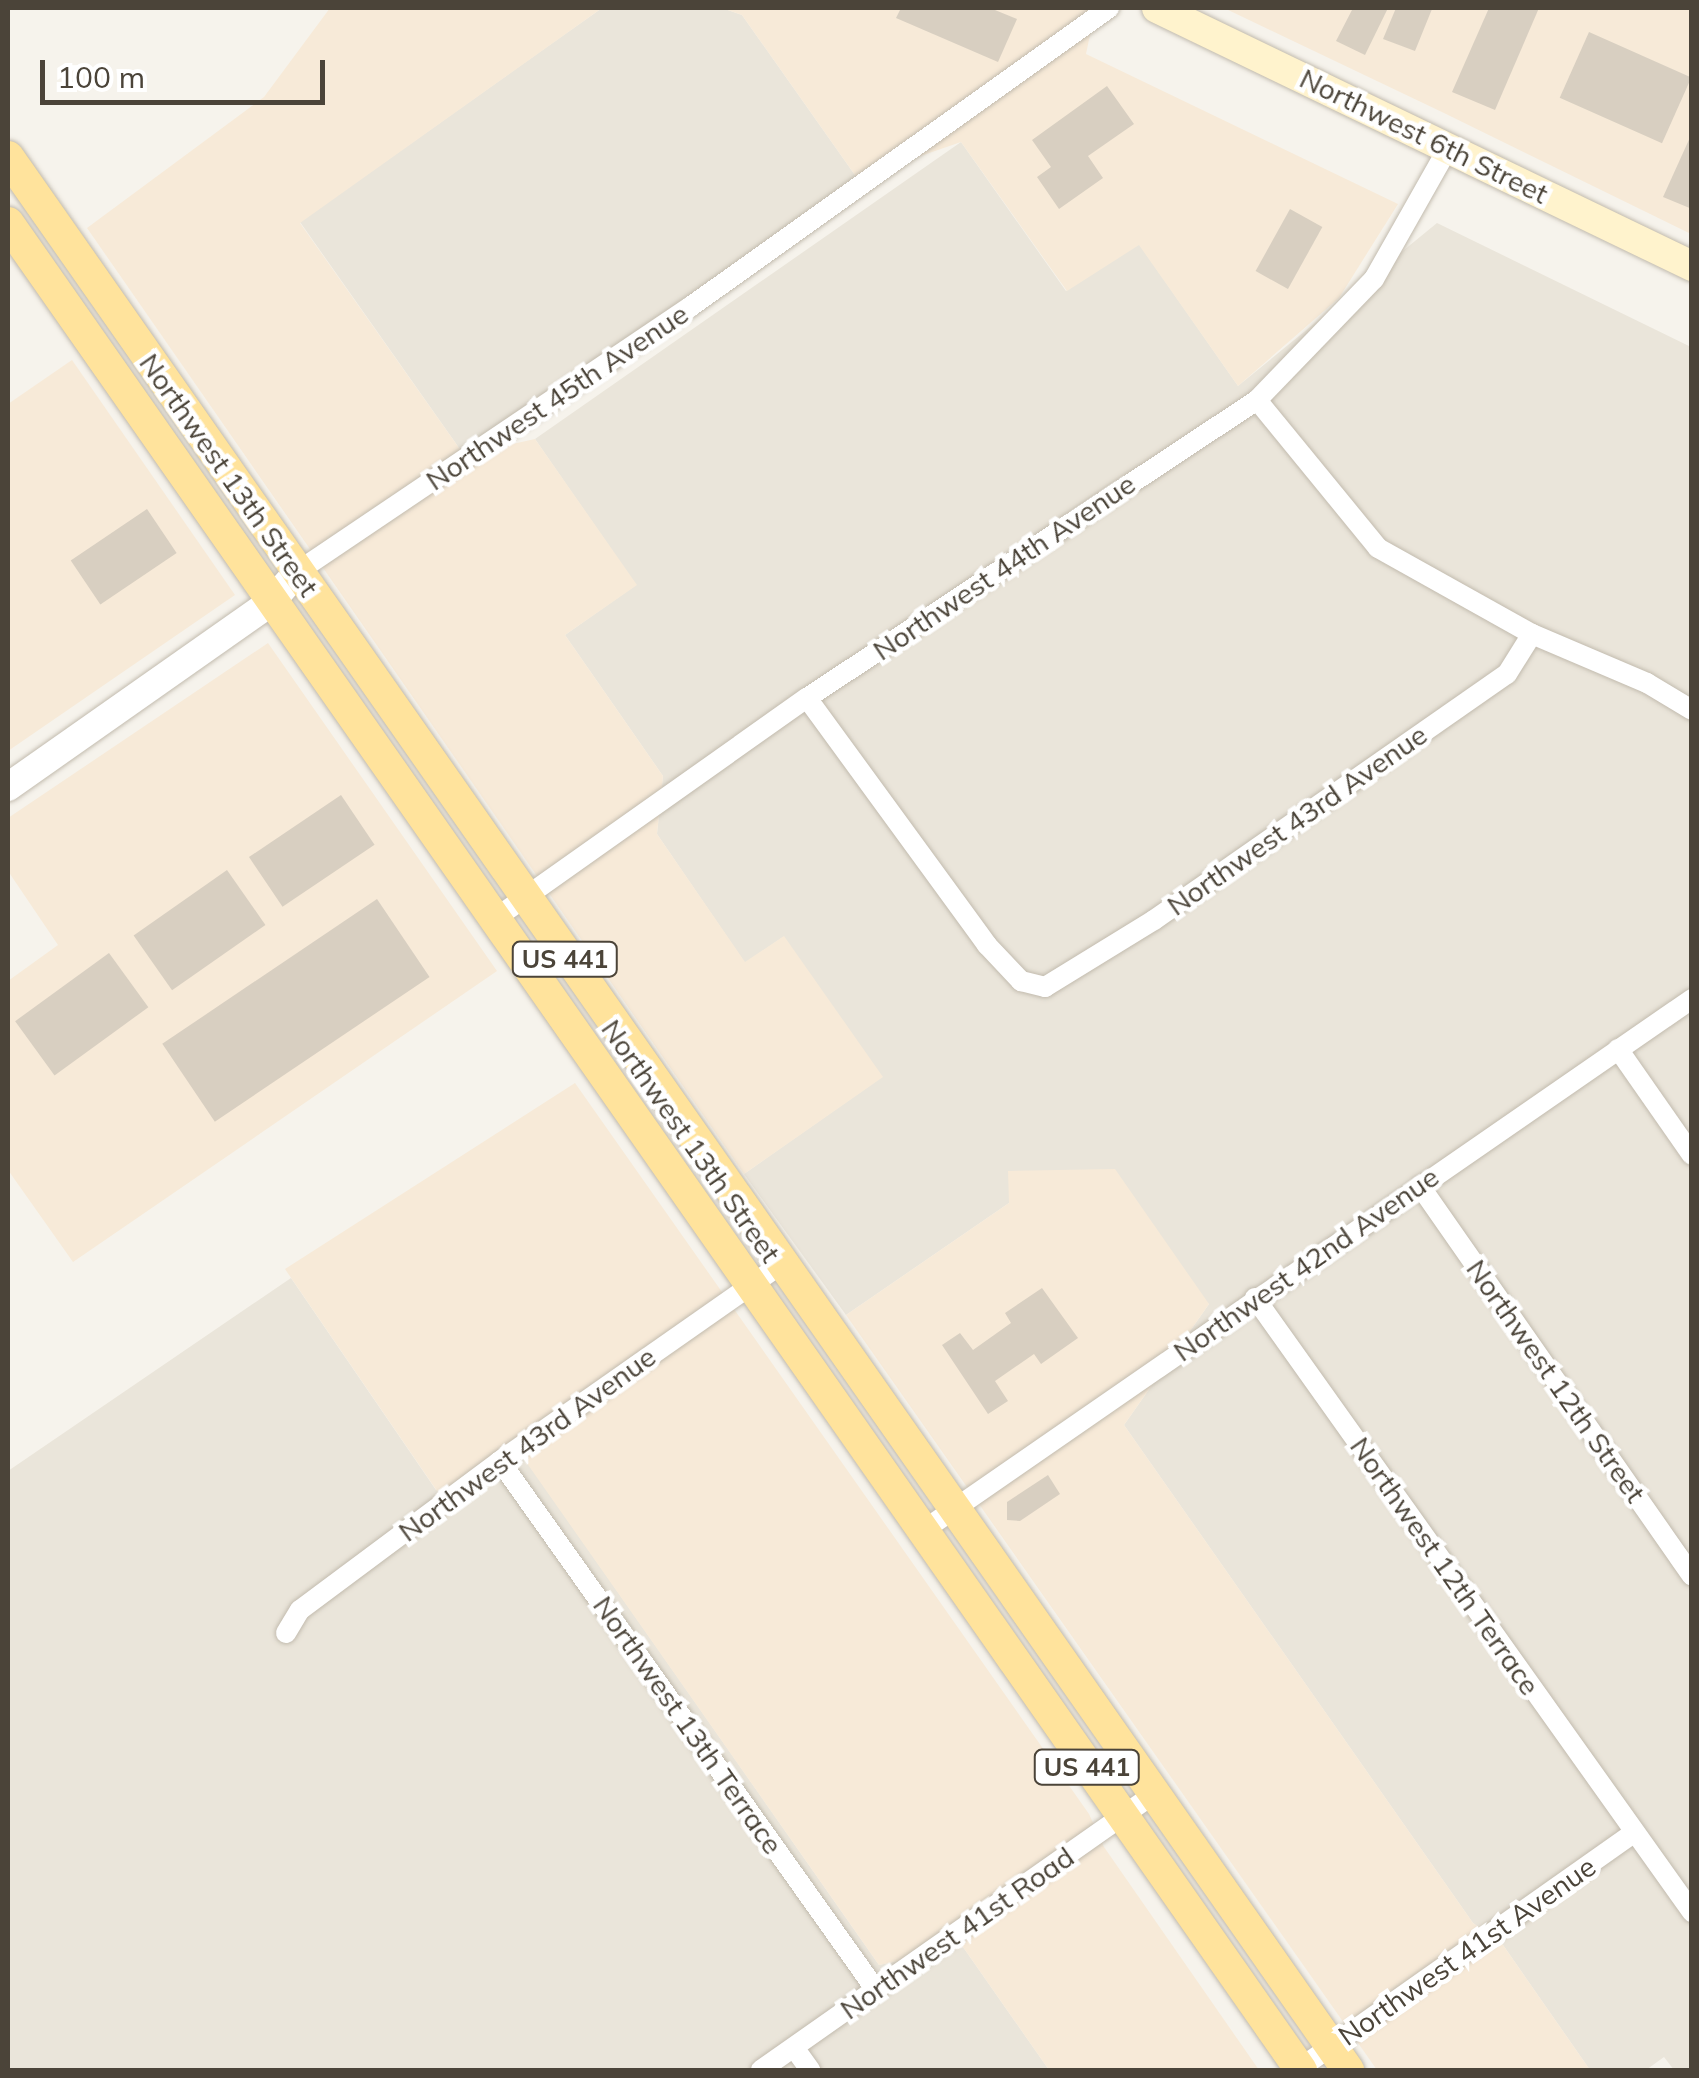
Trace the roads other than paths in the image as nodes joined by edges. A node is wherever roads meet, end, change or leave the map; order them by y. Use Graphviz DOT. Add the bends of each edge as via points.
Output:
graph roads {
  1 [pos="1109,8"];
  2 [pos="1158,8"];
  3 [pos="1448,148"];
  4 [pos="8,156"];
  5 [pos="8,192"];
  6 [pos="8,223"];
  7 [pos="1692,266"];
  8 [pos="107,300"];
  9 [pos="1256,400"];
  10 [pos="296,572"];
  11 [pos="271,602"];
  12 [pos="1532,634"];
  13 [pos="807,698"];
  14 [pos="1692,710"];
  15 [pos="8,787"];
  16 [pos="523,898"];
  17 [pos="492,920"];
  18 [pos="1692,999"];
  19 [pos="1618,1049"];
  20 [pos="1692,1155"];
  21 [pos="1420,1186"];
  22 [pos="779,1266"];
  23 [pos="749,1287"];
  24 [pos="1256,1298"];
  25 [pos="500,1461"];
  26 [pos="952,1511"];
  27 [pos="921,1532"];
  28 [pos="1692,1576"];
  29 [pos="286,1633"];
  30 [pos="1153,1795"];
  31 [pos="1122,1817"];
  32 [pos="1634,1833"];
  33 [pos="1692,1912"];
  34 [pos="876,1990"];
  35 [pos="795,2049"];
  36 [pos="1339,2059"];
  37 [pos="761,2070"];
  38 [pos="810,2070"];
  39 [pos="1300,2070"];
  1 -- 10 [label="street, Northwest 45th Avenue" via="690,307"];
  2 -- 3 [label="main road, Northwest 6th Street"];
  3 -- 7 [label="main road, Northwest 6th Street"];
  3 -- 9 [label="street, Northwest 44th Avenue" via="1374,280"];
  4 -- 8 [label="main road, Northwest 13th Street / US 441"];
  5 -- 8 [label="main road" via="80,292"];
  6 -- 11 [label="main road, Northwest 13th Street / US 441"];
  8 -- 10 [label="main road, Northwest 13th Street / US 441"];
  9 -- 12 [label="street" via="1378,548"];
  9 -- 13 [label="street, Northwest 44th Avenue"];
  10 -- 11 [label="street, Northwest 45th Avenue"];
  10 -- 16 [label="main road, Northwest 13th Street / US 441"];
  11 -- 15 [label="street, Northwest 45th Avenue"];
  11 -- 17 [label="main road, Northwest 13th Street / US 441"];
  12 -- 13 [label="street, Northwest 43rd Avenue" via="1507,674 1154,920 1045,987 1021,980 986,945"];
  12 -- 14 [label="street" via="1647,683"];
  13 -- 16 [label="street, Northwest 44th Avenue"];
  16 -- 17 [label="street, Northwest 44th Avenue"];
  16 -- 22 [label="main road, Northwest 13th Street / US 441"];
  17 -- 23 [label="main road, Northwest 13th Street / US 441"];
  18 -- 19 [label="street, Northwest 42nd Avenue"];
  19 -- 20 [label="street"];
  19 -- 21 [label="street, Northwest 42nd Avenue"];
  21 -- 24 [label="street, Northwest 42nd Avenue"];
  21 -- 28 [label="street, Northwest 12th Street"];
  22 -- 23 [label="street, Northwest 43rd Avenue"];
  22 -- 26 [label="main road, Northwest 13th Street / US 441"];
  23 -- 25 [label="street, Northwest 43rd Avenue"];
  23 -- 27 [label="main road, Northwest 13th Street / US 441"];
  24 -- 26 [label="street, Northwest 42nd Avenue"];
  24 -- 32 [label="street, Northwest 12th Terrace"];
  25 -- 29 [label="street, Northwest 43rd Avenue" via="300,1610"];
  25 -- 34 [label="street, Northwest 13th Terrace"];
  26 -- 27 [label="street, Northwest 42nd Avenue"];
  26 -- 30 [label="main road, Northwest 13th Street / US 441"];
  27 -- 31 [label="main road, Northwest 13th Street / US 441"];
  30 -- 31 [label="street, Northwest 41st Road"];
  30 -- 36 [label="main road, Northwest 13th Street / US 441"];
  31 -- 34 [label="street, Northwest 41st Road"];
  31 -- 39 [label="main road, Northwest 13th Street / US 441"];
  32 -- 33 [label="street, Northwest 12th Terrace"];
  32 -- 36 [label="street, Northwest 41st Avenue"];
  34 -- 35 [label="street, Northwest 41st Road"];
  35 -- 37 [label="street, Northwest 41st Road"];
  35 -- 38 [label="street"];
  36 -- 39 [label="street, Northwest 41st Avenue"];
}
